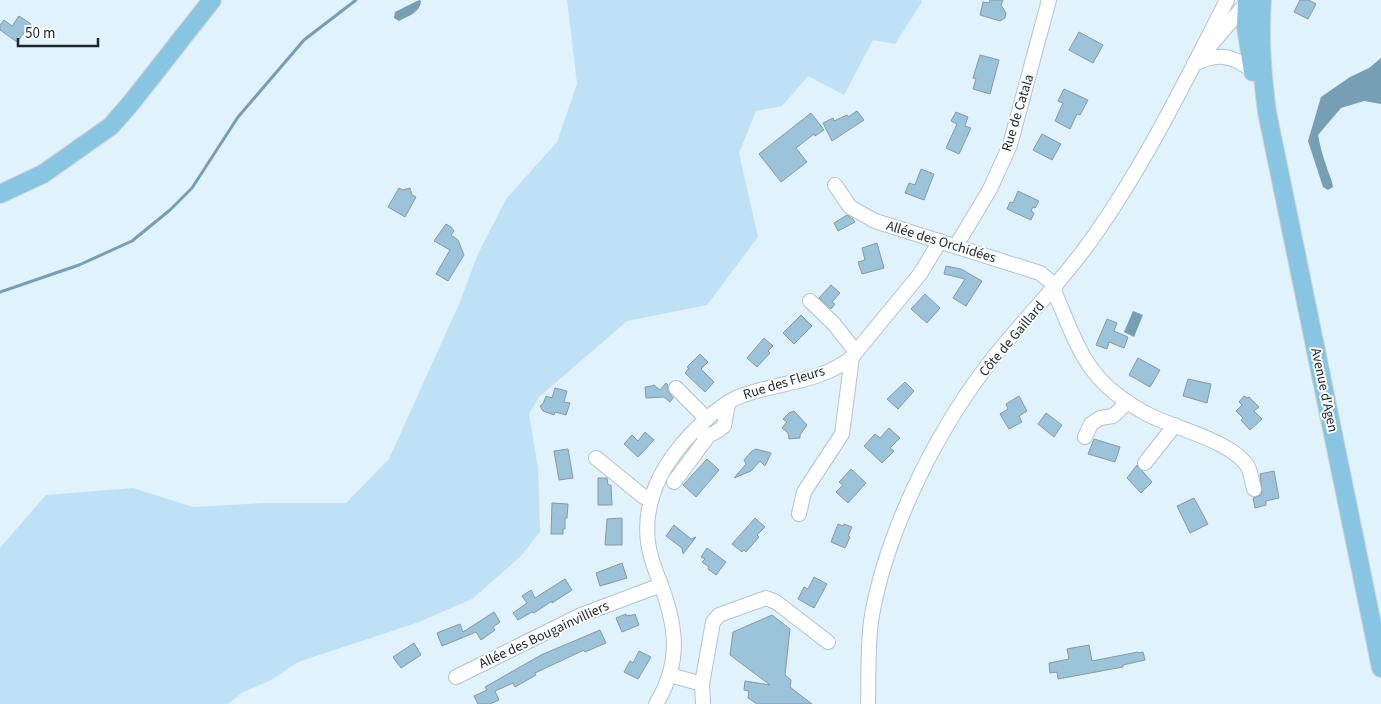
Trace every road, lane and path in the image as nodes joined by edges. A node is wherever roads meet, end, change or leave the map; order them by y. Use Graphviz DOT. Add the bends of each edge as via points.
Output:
graph roads {
  1 [pos="212,0"];
  2 [pos="1050,0"];
  3 [pos="1248,5"];
  4 [pos="1224,6"];
  5 [pos="1194,64"];
  6 [pos="1253,72"];
  7 [pos="1267,112"];
  8 [pos="835,185"];
  9 [pos="0,194"];
  10 [pos="940,241"];
  11 [pos="956,246"];
  12 [pos="1055,287"];
  13 [pos="810,301"];
  14 [pos="854,355"];
  15 [pos="676,388"];
  16 [pos="1128,402"];
  17 [pos="728,403"];
  18 [pos="707,419"];
  19 [pos="1174,425"];
  20 [pos="702,432"];
  21 [pos="1085,437"];
  22 [pos="596,458"];
  23 [pos="1145,463"];
  24 [pos="674,482"];
  25 [pos="1254,489"];
  26 [pos="652,498"];
  27 [pos="799,514"];
  28 [pos="661,584"];
  29 [pos="828,642"];
  30 [pos="1381,668"];
  31 [pos="670,675"];
  32 [pos="456,677"];
  33 [pos="702,684"];
  34 [pos="656,704"];
  35 [pos="703,704"];
  36 [pos="868,704"];
  1 -- 9 [label="main road" via="111,126 43,174"];
  2 -- 11 [label="street, Rue de Catala" via="1010,145 990,189"];
  3 -- 4 [label="street" via="1232,10"];
  3 -- 5 [label="street"];
  3 -- 6 [label="main road" via="1247,34"];
  3 -- 7 [label="main road" via="1260,26"];
  4 -- 5 [label="street, Côte de Gaillard"];
  5 -- 6 [label="street" via="1208,57 1230,57"];
  5 -- 12 [label="street, Côte de Gaillard" via="1135,172 1094,237"];
  6 -- 7 [label="main road"];
  7 -- 30 [label="main road, Avenue d'Agen"];
  8 -- 10 [label="street, Allée des Orchidées" via="850,207 875,221"];
  10 -- 11 [label="street, Allée des Orchidées"];
  10 -- 14 [label="street, Rue des Fleurs" via="920,274"];
  11 -- 12 [label="street, Allée des Orchidées" via="1040,274"];
  12 -- 16 [label="street" via="1076,345 1089,368 1115,394"];
  12 -- 36 [label="street, Côte de Gaillard" via="979,378 944,430 912,493 887,553 872,616"];
  13 -- 14 [label="street" via="834,324"];
  14 -- 17 [label="street, Rue des Fleurs" via="846,363 810,379 774,386"];
  14 -- 27 [label="street" via="842,434 804,492"];
  15 -- 18 [label="street"];
  16 -- 19 [label="street"];
  16 -- 21 [label="street" via="1113,416 1100,418 1091,424"];
  17 -- 18 [label="street, Rue des Fleurs"];
  17 -- 20 [label="street" via="724,426 712,435"];
  18 -- 20 [label="street, Rue des Fleurs"];
  19 -- 23 [label="street"];
  19 -- 25 [label="street" via="1216,442 1240,457 1248,467"];
  20 -- 24 [label="street"];
  20 -- 26 [label="street, Rue des Fleurs" via="670,457"];
  22 -- 26 [label="street" via="644,496"];
  26 -- 28 [label="street, Rue des Fleurs" via="647,535 650,560"];
  28 -- 31 [label="street, Rue des Fleurs" via="672,621 675,647"];
  28 -- 32 [label="street, Allée des Bougainvilliers" via="581,615"];
  29 -- 33 [label="street" via="776,602 766,598 719,614 713,622"];
  31 -- 33 [label="street"];
  31 -- 34 [label="street, Rue des Fleurs"];
  33 -- 35 [label="street"];
}
